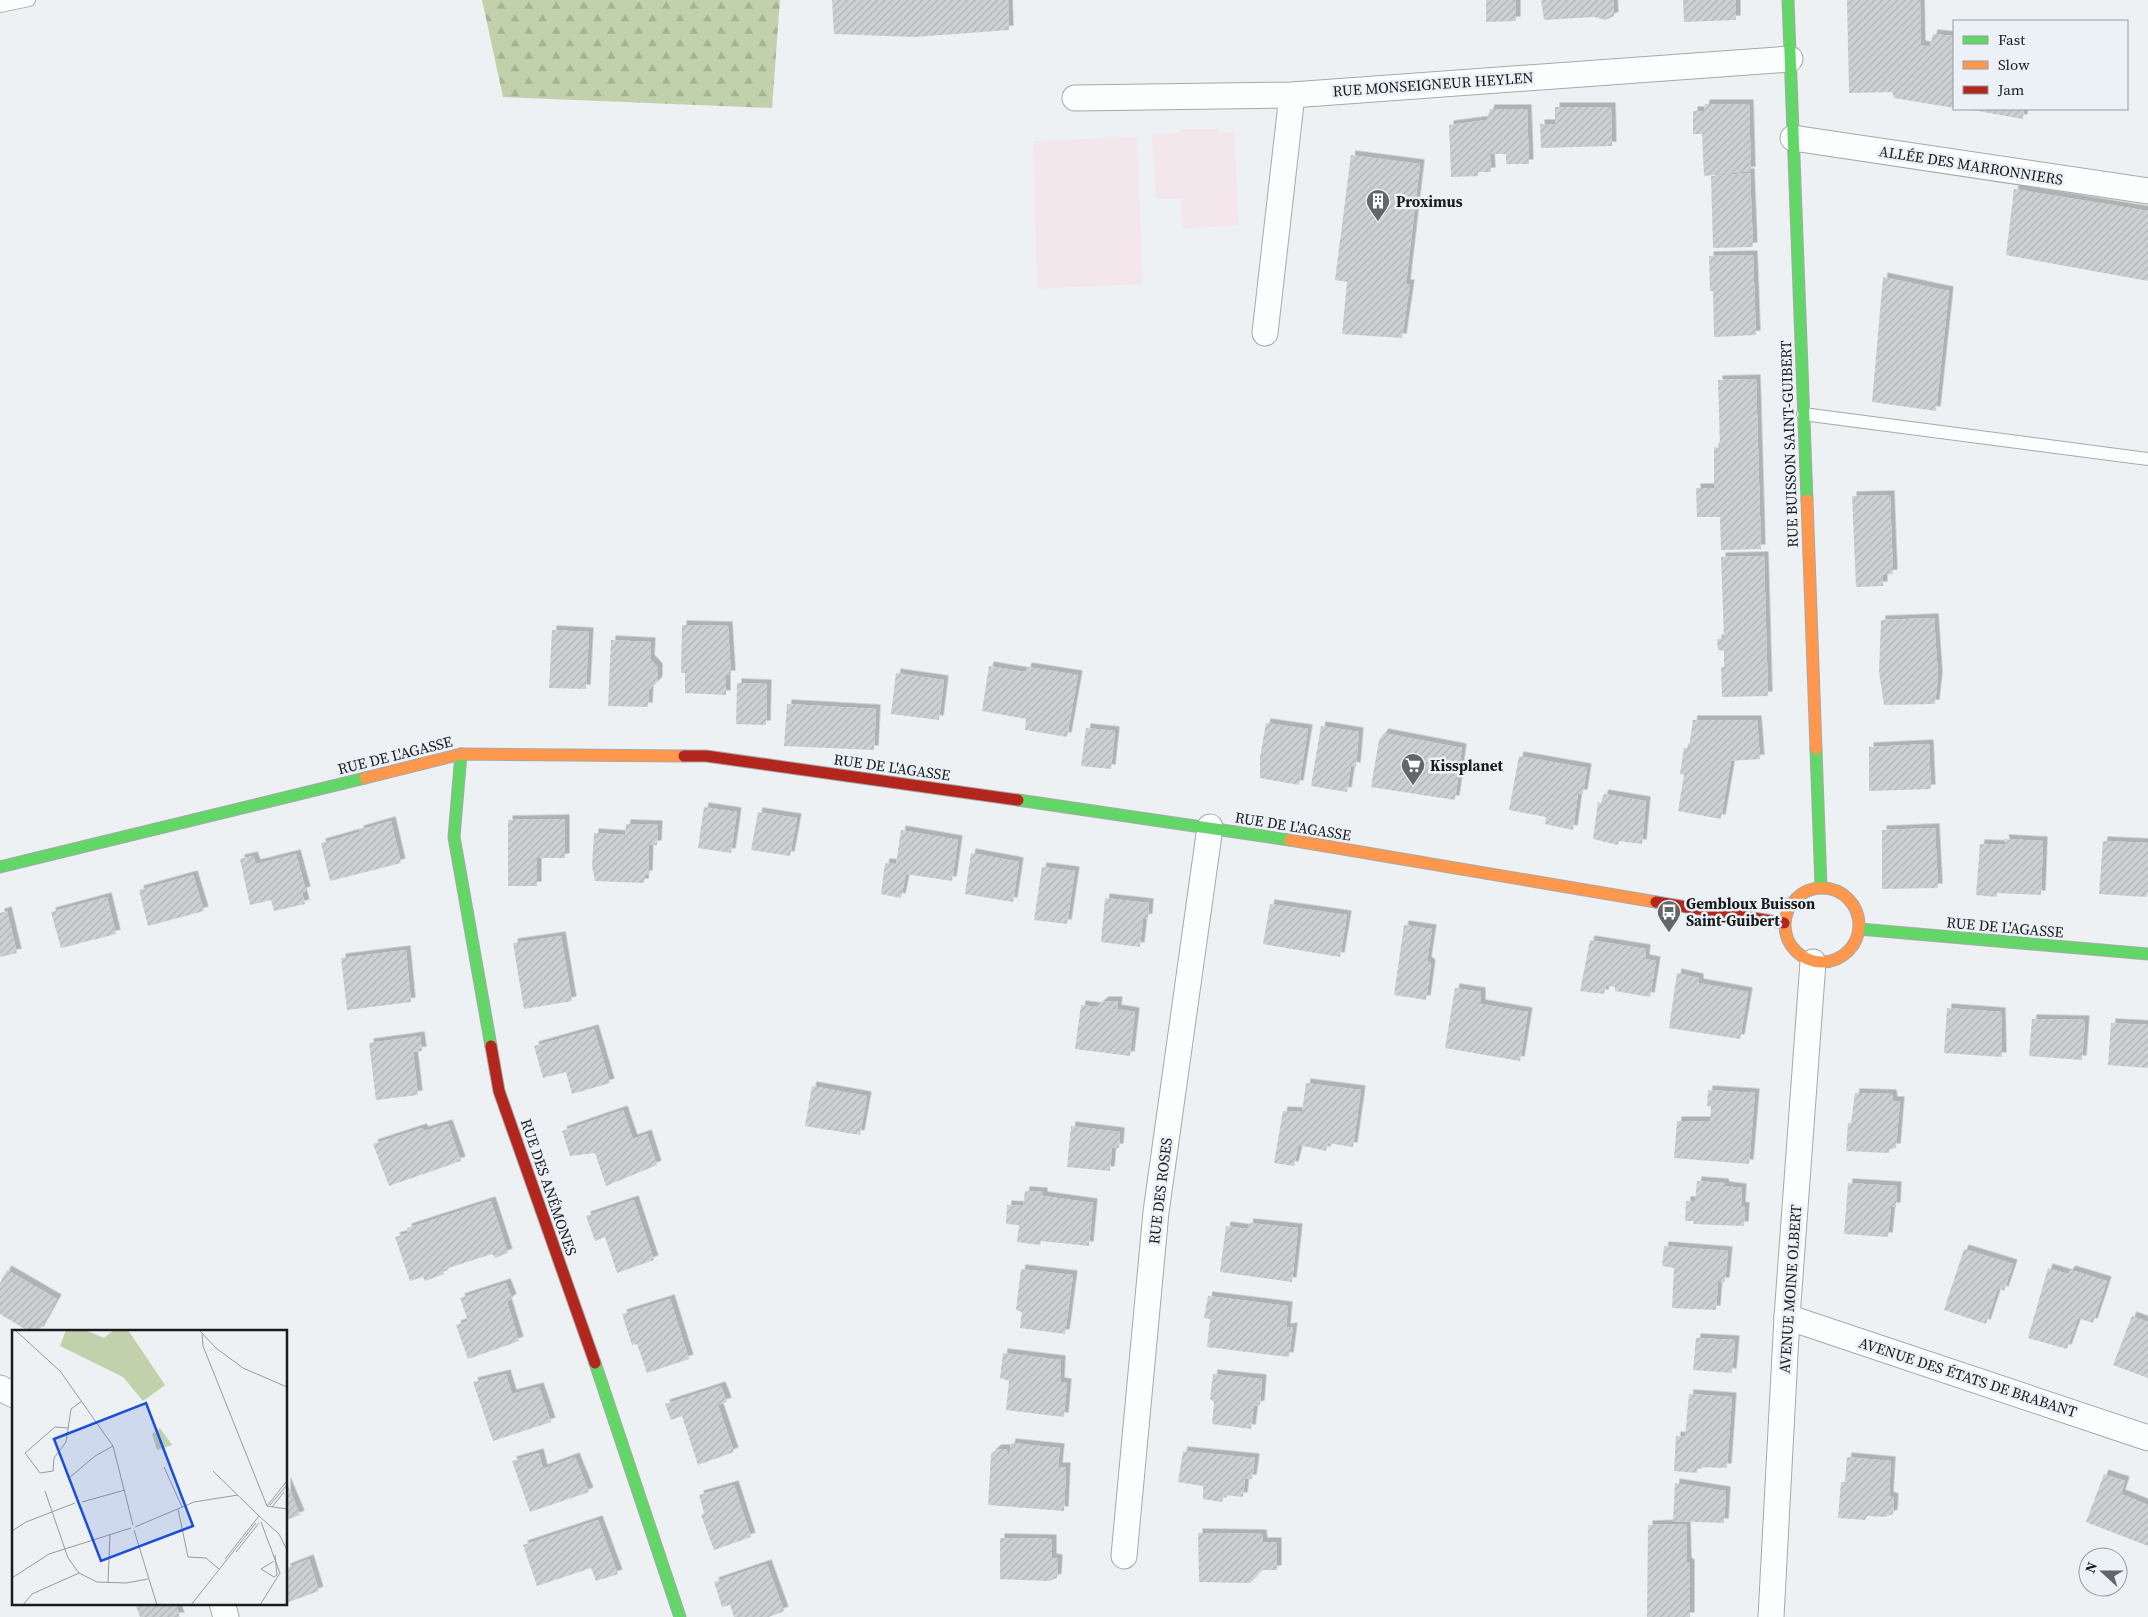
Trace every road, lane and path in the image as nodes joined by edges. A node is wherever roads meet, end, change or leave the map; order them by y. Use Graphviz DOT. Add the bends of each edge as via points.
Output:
graph roads {
  1 [pos="29,0"];
  2 [pos="1788,0"];
  3 [pos="0,6"];
  4 [pos="1790,59"];
  5 [pos="1292,94"];
  6 [pos="1075,98"];
  7 [pos="1793,138"];
  8 [pos="2148,192"];
  9 [pos="1265,333"];
  10 [pos="1803,414"];
  11 [pos="2148,460"];
  12 [pos="461,754"];
  13 [pos="1210,827"];
  14 [pos="0,867"];
  15 [pos="1821,887"];
  16 [pos="1784,923"];
  17 [pos="1860,929"];
  18 [pos="2148,954"];
  19 [pos="1813,962"];
  20 [pos="1787,1317"];
  21 [pos="0,1388"];
  22 [pos="12,1394"];
  23 [pos="2148,1438"];
  24 [pos="1124,1556"];
  25 [pos="222,1604"];
  26 [pos="226,1617"];
  27 [pos="680,1617"];
  28 [pos="1772,1617"];
  1 -- 3 [label="lane"];
  2 -- 4 [label="street, RUE BUISSON SAINT-GUIBERT"];
  4 -- 5 [label="street, RUE MONSEIGNEUR HEYLEN"];
  4 -- 7 [label="street, RUE BUISSON SAINT-GUIBERT"];
  5 -- 6 [label="street, RUE MONSEIGNEUR HEYLEN"];
  5 -- 9 [label="street"];
  7 -- 8 [label="street, ALLÉE DES MARRONNIERS"];
  7 -- 10 [label="street, RUE BUISSON SAINT-GUIBERT"];
  10 -- 11 [label="lane"];
  10 -- 15 [label="street, RUE BUISSON SAINT-GUIBERT"];
  12 -- 13 [label="street, RUE DE L'AGASSE" via="706,756"];
  12 -- 14 [label="street, RUE DE L'AGASSE"];
  12 -- 27 [label="street, RUE DES ANÉMONES" via="454,837 500,1092"];
  13 -- 16 [label="street, RUE DE L'AGASSE"];
  13 -- 24 [label="street, RUE DES ROSES" via="1156,1212"];
  15 -- 16 [label="street" via="1800,894 1786,912"];
  15 -- 17 [label="street" via="1834,889 1854,904"];
  16 -- 19 [label="street" via="1792,947"];
  17 -- 18 [label="street, RUE DE L'AGASSE"];
  17 -- 19 [label="street" via="1848,952 1838,959"];
  19 -- 20 [label="street, AVENUE MOINE OLBERT"];
  20 -- 23 [label="street, AVENUE DES ÉTATS DE BRABANT"];
  20 -- 28 [label="street, AVENUE MOINE OLBERT"];
  21 -- 22 [label="street"];
  25 -- 26 [label="street"];
}
